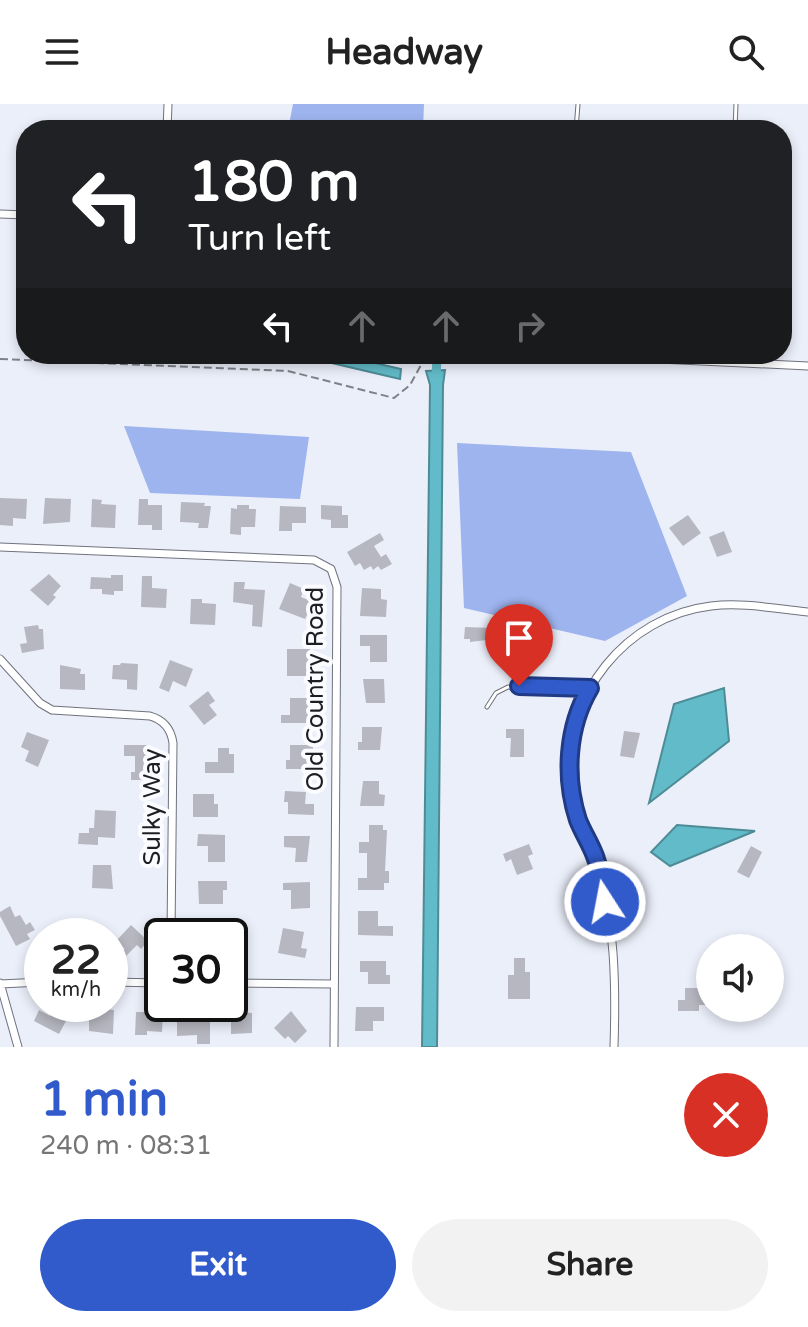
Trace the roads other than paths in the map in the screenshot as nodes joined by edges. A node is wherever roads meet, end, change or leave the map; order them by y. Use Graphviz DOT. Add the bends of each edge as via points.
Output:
graph roads {
  1 [pos="787,364"];
  2 [pos="808,366"];
  3 [pos="0,547"];
  4 [pos="808,612"];
  5 [pos="0,659"];
  6 [pos="590,688"];
  7 [pos="487,707"];
  8 [pos="171,918"];
  9 [pos="24,983"];
  10 [pos="248,983"];
  11 [pos="0,984"];
  12 [pos="334,984"];
  13 [pos="18,1047"];
  14 [pos="334,1047"];
  15 [pos="614,1047"];
  1 -- 2 [label="street"];
  3 -- 12 [label="street, Old Country Road" via="314,560 331,569 337,587"];
  4 -- 6 [label="street" via="724,605 676,614 630,640"];
  5 -- 8 [label="street, Sulky Way" via="52,710 150,716 170,731"];
  6 -- 7 [label="lane" via="508,687"];
  6 -- 15 [label="street" via="574,729 570,781 578,820 596,859 611,928"];
  9 -- 11 [label="street"];
  10 -- 12 [label="street"];
  11 -- 13 [label="street"];
  12 -- 14 [label="street, Old Country Road"];
}
